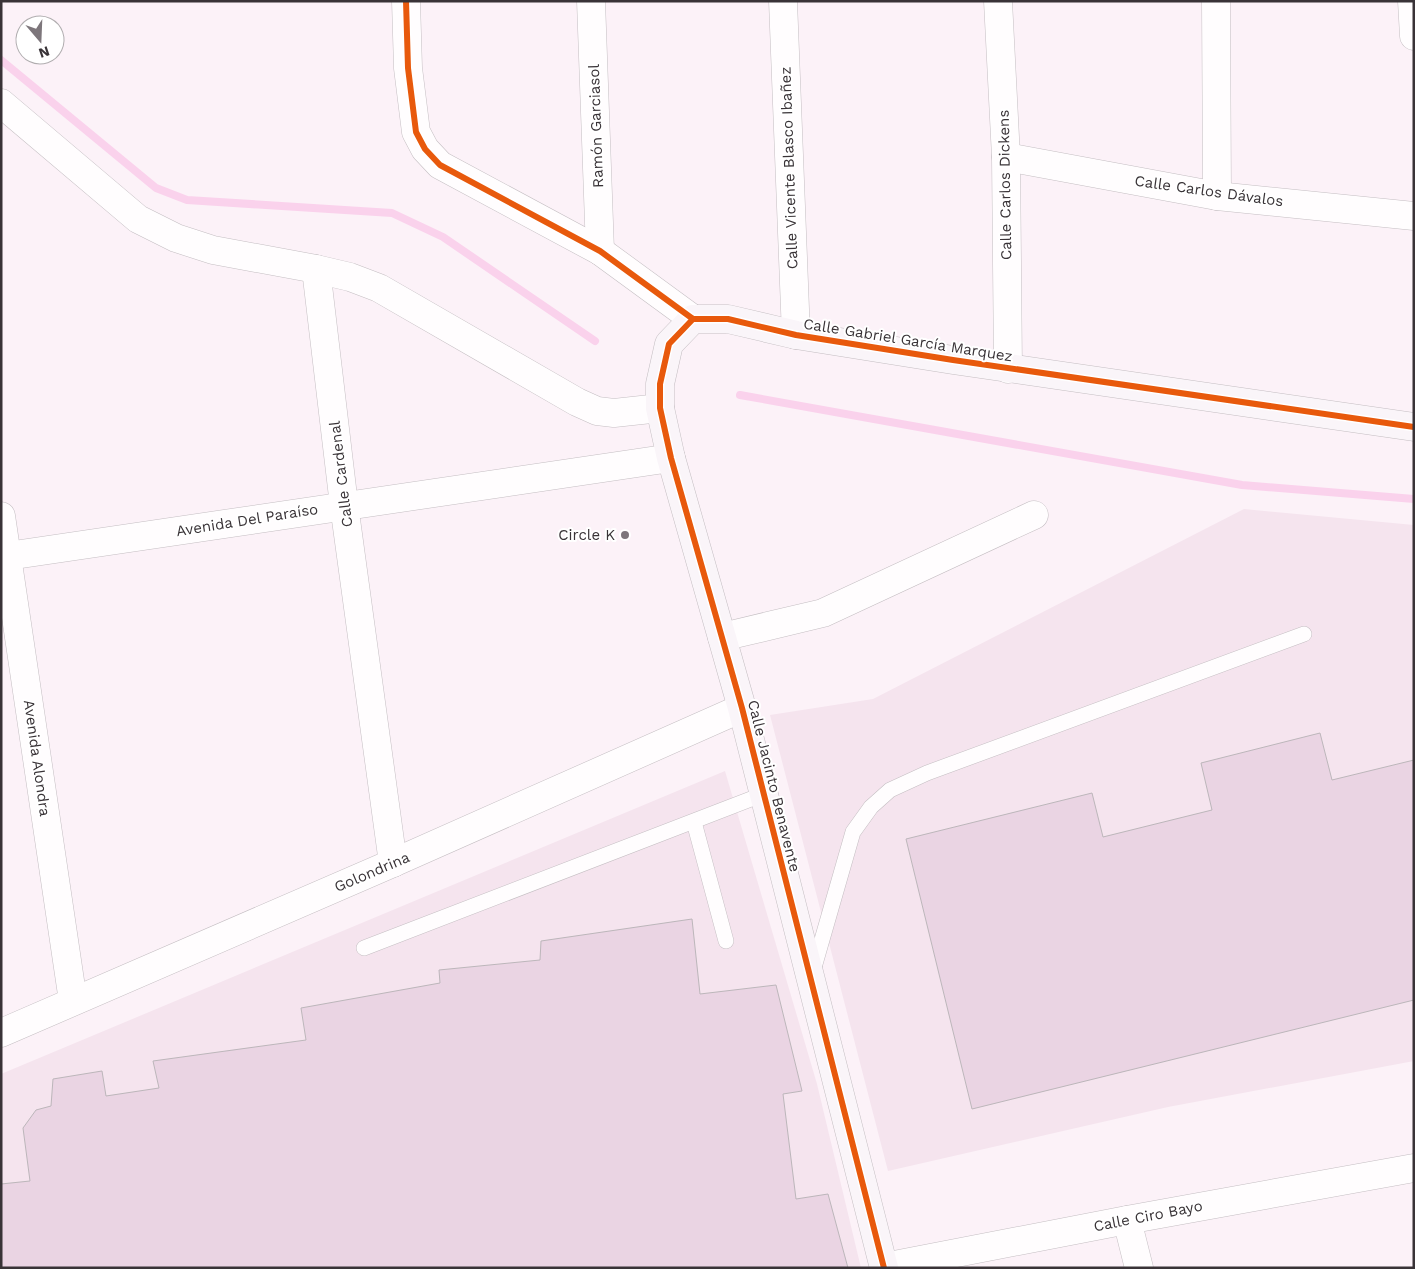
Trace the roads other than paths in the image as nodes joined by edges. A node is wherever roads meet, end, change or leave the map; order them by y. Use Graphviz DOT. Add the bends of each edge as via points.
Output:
graph roads {
  1 [pos="406,1"];
  2 [pos="591,1"];
  3 [pos="783,1"];
  4 [pos="998,1"];
  5 [pos="1216,1"];
  6 [pos="1412,1"];
  7 [pos="1414,36"];
  8 [pos="6,112"];
  9 [pos="1006,156"];
  10 [pos="1217,196"];
  11 [pos="1414,216"];
  12 [pos="600,252"];
  13 [pos="316,269"];
  14 [pos="693,319"];
  15 [pos="796,335"];
  16 [pos="1008,369"];
  17 [pos="660,408"];
  18 [pos="1414,428"];
  19 [pos="671,458"];
  20 [pos="344,505"];
  21 [pos="1034,515"];
  22 [pos="1,516"];
  23 [pos="4,556"];
  24 [pos="1304,634"];
  25 [pos="722,637"];
  26 [pos="742,708"];
  27 [pos="764,794"];
  28 [pos="694,822"];
  29 [pos="393,863"];
  30 [pos="726,941"];
  31 [pos="364,948"];
  32 [pos="811,980"];
  33 [pos="72,1001"];
  34 [pos="1,1033"];
  35 [pos="1414,1168"];
  36 [pos="1127,1220"];
  37 [pos="928,1264"];
  38 [pos="884,1268"];
  39 [pos="1139,1268"];
  1 -- 12 [label="street" via="408,68 416,132 425,149 440,165"];
  2 -- 12 [label="street, Ramón Garciasol"];
  3 -- 15 [label="street, Calle Vicente Blasco Ibañez"];
  4 -- 9 [label="street, Calle Carlos Dickens"];
  5 -- 10 [label="street"];
  6 -- 7 [label="street"];
  8 -- 13 [label="street" via="138,219 176,238 213,250"];
  9 -- 10 [label="street, Calle Carlos Dávalos"];
  9 -- 16 [label="street, Calle Carlos Dickens"];
  10 -- 11 [label="street, Calle Carlos Dávalos"];
  12 -- 14 [label="street"];
  13 -- 17 [label="street" via="379,288 597,411 614,413"];
  13 -- 20 [label="street, Calle Cardenal"];
  14 -- 15 [label="street, Calle Gabriel García Marquez" via="728,319"];
  14 -- 17 [label="street, Calle Jacinto Benavente" via="669,344 660,384"];
  15 -- 16 [label="street, Calle Gabriel García Marquez"];
  16 -- 18 [label="street, Calle Gabriel García Marquez"];
  17 -- 19 [label="street, Calle Jacinto Benavente"];
  19 -- 20 [label="street, Avenida Del Paraíso"];
  19 -- 25 [label="street, Calle Jacinto Benavente"];
  20 -- 23 [label="street, Avenida Del Paraíso"];
  20 -- 29 [label="street, Calle Cardenal"];
  21 -- 25 [label="street" via="823,613"];
  22 -- 23 [label="street, Avenida Alondra"];
  23 -- 33 [label="street, Avenida Alondra"];
  24 -- 32 [label="lane" via="927,773 890,790 871,807 853,832"];
  25 -- 26 [label="street, Calle Jacinto Benavente"];
  26 -- 27 [label="street, Calle Jacinto Benavente"];
  26 -- 29 [label="street, Golondrina"];
  27 -- 28 [label="lane"];
  27 -- 32 [label="street, Calle Jacinto Benavente"];
  28 -- 30 [label="lane"];
  28 -- 31 [label="lane"];
  29 -- 33 [label="street, Golondrina"];
  32 -- 38 [label="street, Calle Jacinto Benavente"];
  33 -- 34 [label="street, Golondrina"];
  35 -- 36 [label="street, Calle Ciro Bayo"];
  36 -- 37 [label="street, Calle Ciro Bayo"];
  36 -- 39 [label="street"];
  37 -- 38 [label="street, Calle Ciro Bayo"];
}
